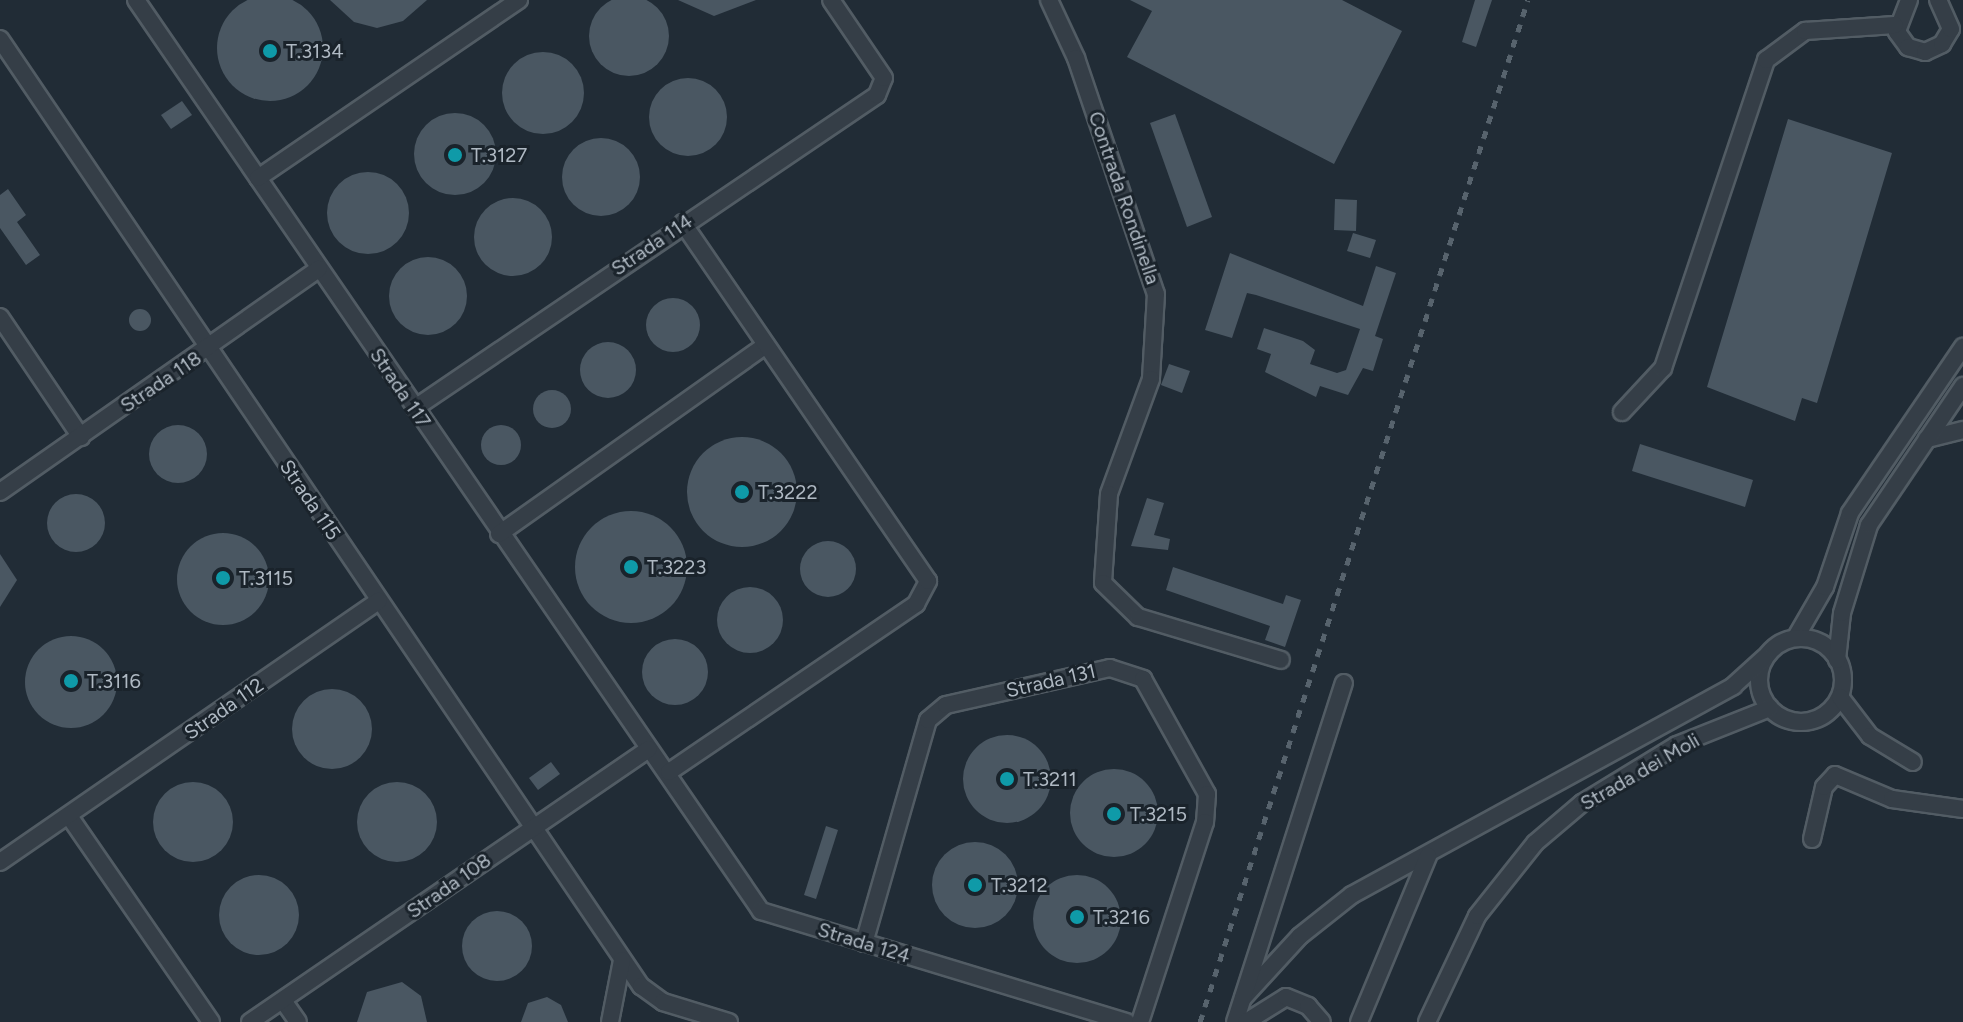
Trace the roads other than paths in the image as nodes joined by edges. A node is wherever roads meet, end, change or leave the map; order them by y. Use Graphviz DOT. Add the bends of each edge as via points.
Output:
graph roads {
  1 [pos="136,0"];
  2 [pos="519,0"];
  3 [pos="831,0"];
  4 [pos="1049,0"];
  5 [pos="1909,0"];
  6 [pos="1938,0"];
  7 [pos="1895,25"];
  8 [pos="1957,27"];
  9 [pos="0,39"];
  10 [pos="258,178"];
  11 [pos="683,223"];
  12 [pos="319,269"];
  13 [pos="0,317"];
  14 [pos="766,345"];
  15 [pos="1963,347"];
  16 [pos="208,351"];
  17 [pos="1963,386"];
  18 [pos="415,408"];
  19 [pos="1622,412"];
  20 [pos="1963,430"];
  21 [pos="81,437"];
  22 [pos="1927,439"];
  23 [pos="0,492"];
  24 [pos="499,534"];
  25 [pos="379,601"];
  26 [pos="1796,637"];
  27 [pos="1764,658"];
  28 [pos="1281,660"];
  29 [pos="1837,660"];
  30 [pos="1344,683"];
  31 [pos="1840,697"];
  32 [pos="1770,708"];
  33 [pos="648,749"];
  34 [pos="1913,762"];
  35 [pos="669,772"];
  36 [pos="1963,809"];
  37 [pos="69,816"];
  38 [pos="534,827"];
  39 [pos="1812,839"];
  40 [pos="1428,856"];
  41 [pos="0,862"];
  42 [pos="864,943"];
  43 [pos="622,960"];
  44 [pos="1243,998"];
  45 [pos="284,1002"];
  46 [pos="211,1022"];
  47 [pos="250,1022"];
  48 [pos="298,1022"];
  49 [pos="610,1022"];
  50 [pos="729,1022"];
  51 [pos="1127,1022"];
  52 [pos="1140,1022"];
  53 [pos="1235,1022"];
  54 [pos="1246,1022"];
  55 [pos="1322,1022"];
  56 [pos="1359,1022"];
  57 [pos="1427,1022"];
  1 -- 10 [label="street, Strada 117"];
  2 -- 10 [label="street"];
  3 -- 11 [label="street, Strada 114" via="884,78 877,95"];
  4 -- 28 [label="street, Contrada Rondinella" via="1076,58 1156,294 1151,379 1109,494 1103,583 1138,617"];
  5 -- 7 [label="street"];
  6 -- 8 [label="street"];
  7 -- 8 [label="street" via="1908,47 1925,52 1942,44"];
  7 -- 19 [label="street" via="1805,31 1766,60 1663,368"];
  9 -- 16 [label="street, Strada 115"];
  10 -- 12 [label="street, Strada 117"];
  11 -- 14 [label="street"];
  11 -- 18 [label="street, Strada 114"];
  12 -- 16 [label="street, Strada 118"];
  12 -- 18 [label="street, Strada 117"];
  13 -- 21 [label="street"];
  14 -- 24 [label="street"];
  14 -- 35 [label="street" via="928,581 916,604"];
  15 -- 26 [label="street" via="1850,513 1825,587"];
  16 -- 21 [label="street, Strada 118"];
  16 -- 25 [label="street, Strada 115"];
  17 -- 22 [label="street"];
  18 -- 24 [label="street, Strada 117"];
  20 -- 22 [label="street"];
  21 -- 23 [label="street, Strada 118"];
  22 -- 29 [label="street" via="1869,525 1842,613"];
  24 -- 33 [label="street, Strada 117"];
  25 -- 37 [label="street, Strada 112"];
  25 -- 38 [label="street, Strada 115"];
  26 -- 27 [label="street"];
  26 -- 29 [label="street" via="1822,645"];
  27 -- 32 [label="street" via="1759,679"];
  27 -- 40 [label="street" via="1733,686"];
  29 -- 31 [label="street"];
  30 -- 44 [label="street"];
  31 -- 32 [label="street" via="1811,721 1780,718"];
  31 -- 34 [label="street" via="1870,736"];
  32 -- 57 [label="street, Strada dei Moli" via="1677,745 1582,803 1535,843 1477,916"];
  33 -- 35 [label="street, Strada 117"];
  33 -- 38 [label="street, Strada 108"];
  35 -- 42 [label="street, Strada 124" via="761,911"];
  36 -- 39 [label="street" via="1892,799 1835,775 1824,787"];
  37 -- 41 [label="street, Strada 112"];
  37 -- 46 [label="street"];
  38 -- 43 [label="street, Strada 115"];
  38 -- 45 [label="street, Strada 108"];
  40 -- 44 [label="street" via="1352,895 1300,936"];
  40 -- 56 [label="street"];
  42 -- 51 [label="street, Strada 124"];
  42 -- 52 [label="street, Strada 131" via="928,720 946,705 1110,668 1143,679 1207,794 1205,822"];
  43 -- 49 [label="street"];
  43 -- 50 [label="street, Strada 115" via="663,1002"];
  44 -- 53 [label="street"];
  45 -- 47 [label="street, Strada 108"];
  45 -- 48 [label="street"];
  54 -- 55 [label="street" via="1286,997 1308,1006"];
}
